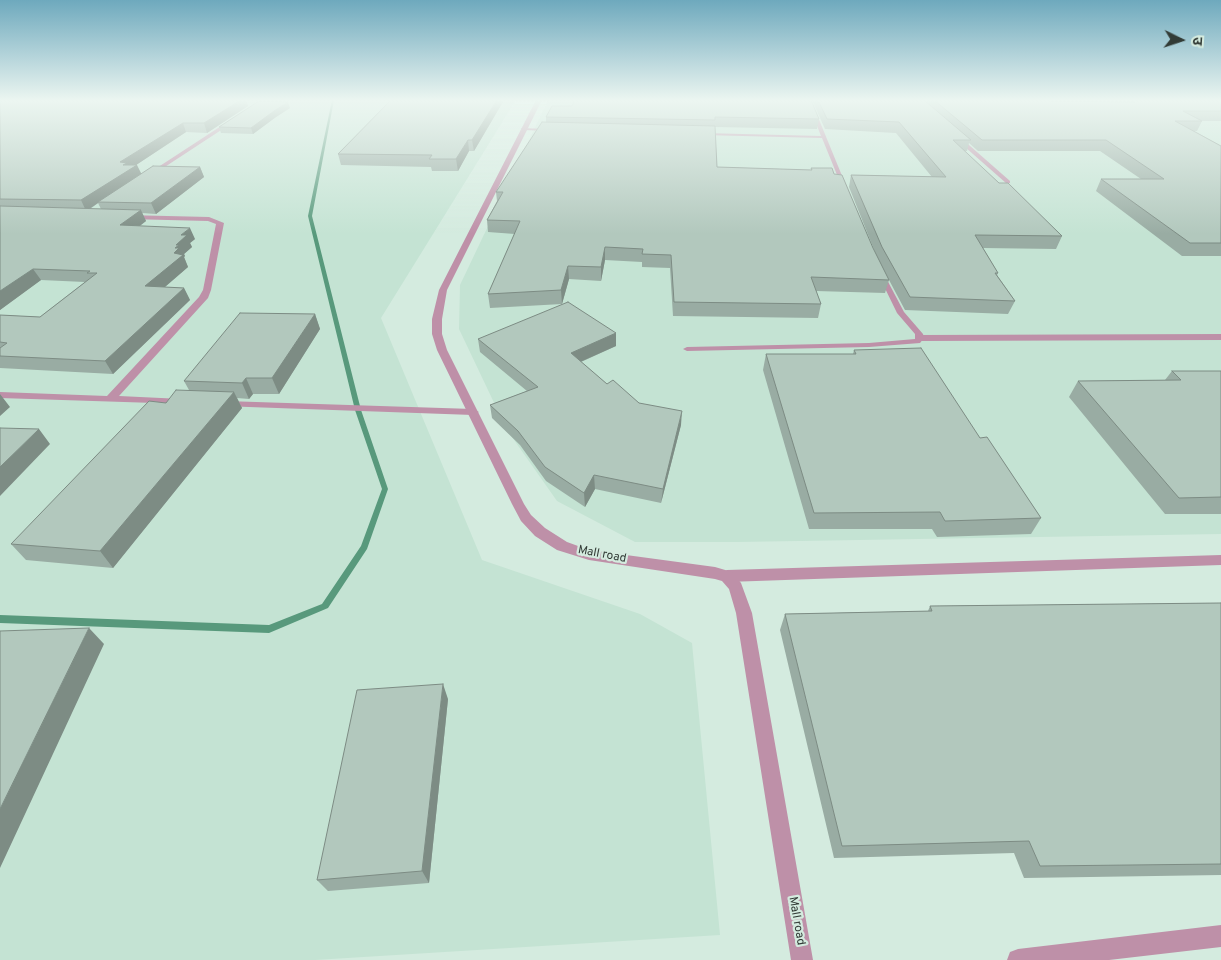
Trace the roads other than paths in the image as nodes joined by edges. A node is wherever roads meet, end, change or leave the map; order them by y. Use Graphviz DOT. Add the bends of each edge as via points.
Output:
graph roads {
  1 [pos="196,145"];
  2 [pos="514,145"];
  3 [pos="827,145"];
  4 [pos="967,145"];
  5 [pos="144,179"];
  6 [pos="1008,182"];
  7 [pos="849,197"];
  8 [pos="116,216"];
  9 [pos="878,267"];
  10 [pos="1221,337"];
  11 [pos="920,338"];
  12 [pos="687,349"];
  13 [pos="0,395"];
  14 [pos="110,399"];
  15 [pos="195,403"];
  16 [pos="214,404"];
  17 [pos="473,412"];
  18 [pos="1221,560"];
  19 [pos="727,576"];
  20 [pos="1221,936"];
  21 [pos="802,960"];
  22 [pos="1018,960"];
  1 -- 5 [label="street"];
  2 -- 17 [label="street, Mall road" via="439,304 437,334 442,350"];
  3 -- 7 [label="lane"];
  4 -- 6 [label="lane"];
  8 -- 14 [label="street" via="209,219 220,223 203,298"];
  9 -- 11 [label="lane" via="901,313"];
  10 -- 11 [label="street"];
  11 -- 12 [label="lane" via="914,343"];
  13 -- 14 [label="street"];
  14 -- 15 [label="street"];
  16 -- 17 [label="street"];
  17 -- 19 [label="street, Mall road" via="518,504 540,532 562,546 589,555"];
  18 -- 19 [label="street"];
  19 -- 21 [label="street, Mall road" via="736,587 744,613"];
  20 -- 22 [label="street"];
}
